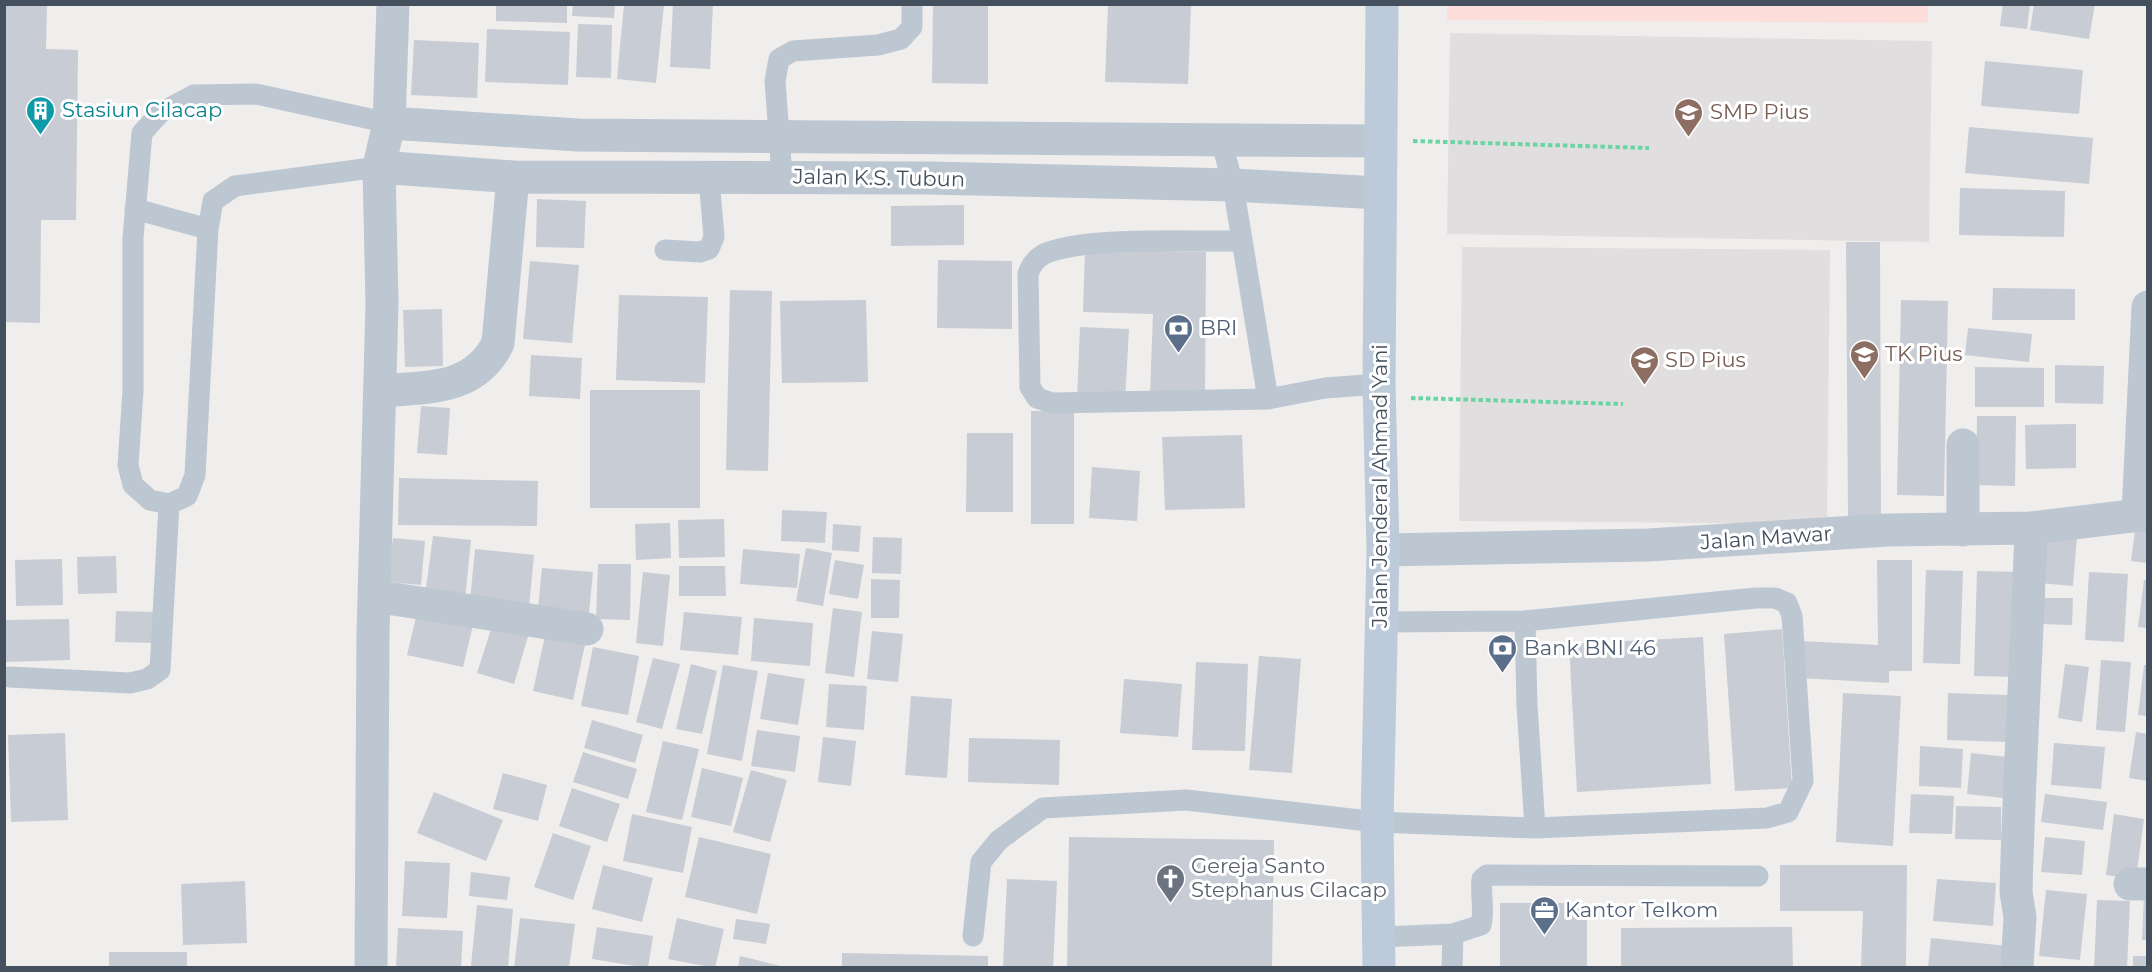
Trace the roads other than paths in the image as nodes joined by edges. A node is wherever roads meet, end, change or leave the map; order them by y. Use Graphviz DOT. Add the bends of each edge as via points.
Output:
graph roads {
  1 [pos="393,4"];
  2 [pos="912,4"];
  3 [pos="1382,4"];
  4 [pos="389,123"];
  5 [pos="777,138"];
  6 [pos="929,139"];
  7 [pos="1221,139"];
  8 [pos="1380,141"];
  9 [pos="380,167"];
  10 [pos="513,177"];
  11 [pos="782,177"];
  12 [pos="709,178"];
  13 [pos="929,178"];
  14 [pos="1233,185"];
  15 [pos="1380,193"];
  16 [pos="135,209"];
  17 [pos="208,229"];
  18 [pos="1241,241"];
  19 [pos="665,250"];
  20 [pos="2148,307"];
  21 [pos="380,391"];
  22 [pos="1380,391"];
  23 [pos="1268,399"];
  24 [pos="1963,445"];
  25 [pos="169,504"];
  26 [pos="2143,514"];
  27 [pos="2031,528"];
  28 [pos="1963,530"];
  29 [pos="1383,550"];
  30 [pos="374,596"];
  31 [pos="1525,621"];
  32 [pos="1381,622"];
  33 [pos="587,630"];
  34 [pos="9,677"];
  35 [pos="1377,822"];
  36 [pos="1535,828"];
  37 [pos="1758,876"];
  38 [pos="1453,934"];
  39 [pos="973,936"];
  40 [pos="1380,952"];
  41 [pos="371,968"];
  42 [pos="1452,968"];
  43 [pos="2017,968"];
  1 -- 4 [label="street"];
  2 -- 5 [label="lane" via="912,27 901,39 878,45 793,51 779,59 775,81"];
  3 -- 8 [label="main road, Jalan Jenderal Ahmad Yani"];
  4 -- 5 [label="street, Jalan K.S. Tubun" via="578,135"];
  4 -- 9 [label="street"];
  4 -- 16 [label="lane" via="255,94 194,95 160,113 142,133"];
  5 -- 6 [label="street, Jalan K.S. Tubun"];
  5 -- 11 [label="lane"];
  6 -- 7 [label="street, Jalan K.S. Tubun"];
  6 -- 13 [label="street"];
  7 -- 8 [label="street, Jalan K.S. Tubun"];
  7 -- 14 [label="lane"];
  8 -- 15 [label="main road, Jalan Jenderal Ahmad Yani"];
  9 -- 10 [label="street, Jalan K.S. Tubun"];
  9 -- 17 [label="lane" via="235,186 213,201"];
  9 -- 21 [label="street"];
  10 -- 12 [label="street, Jalan K.S. Tubun"];
  10 -- 21 [label="street" via="498,343 490,360 467,377 447,384"];
  11 -- 12 [label="street, Jalan K.S. Tubun"];
  11 -- 13 [label="street, Jalan K.S. Tubun"];
  12 -- 19 [label="lane" via="714,237 709,249"];
  13 -- 14 [label="street, Jalan K.S. Tubun"];
  14 -- 15 [label="street, Jalan K.S. Tubun"];
  14 -- 18 [label="lane"];
  15 -- 22 [label="main road, Jalan Jenderal Ahmad Yani"];
  16 -- 17 [label="lane"];
  16 -- 25 [label="lane" via="128,465 133,485 150,500"];
  17 -- 25 [label="lane" via="195,475 187,496"];
  18 -- 23 [label="lane"];
  18 -- 23 [label="lane" via="1107,244 1044,254 1031,264 1028,274 1030,387 1037,398 1052,403"];
  20 -- 26 [label="street"];
  21 -- 30 [label="street"];
  22 -- 23 [label="lane" via="1325,388"];
  22 -- 29 [label="main road, Jalan Jenderal Ahmad Yani"];
  24 -- 28 [label="street"];
  25 -- 34 [label="lane" via="160,670 147,679 130,683"];
  26 -- 27 [label="street, Jalan Mawar"];
  27 -- 28 [label="street, Jalan Mawar"];
  27 -- 43 [label="street" via="2020,731"];
  28 -- 29 [label="street, Jalan Mawar" via="1888,530 1648,545"];
  29 -- 32 [label="main road, Jalan Jenderal Ahmad Yani"];
  30 -- 33 [label="street"];
  30 -- 41 [label="street"];
  31 -- 32 [label="lane"];
  31 -- 36 [label="lane"];
  31 -- 36 [label="lane" via="1756,598 1775,598 1787,603 1792,616 1803,781 1788,812 1767,818"];
  32 -- 35 [label="main road, Jalan Jenderal Ahmad Yani"];
  35 -- 36 [label="lane"];
  35 -- 39 [label="lane" via="1186,800 1043,808 999,840 981,862"];
  35 -- 40 [label="main road, Jalan Jenderal Ahmad Yani"];
  37 -- 38 [label="lane" via="1487,874 1481,886 1480,925"];
  38 -- 40 [label="lane"];
  38 -- 42 [label="lane"];
}
